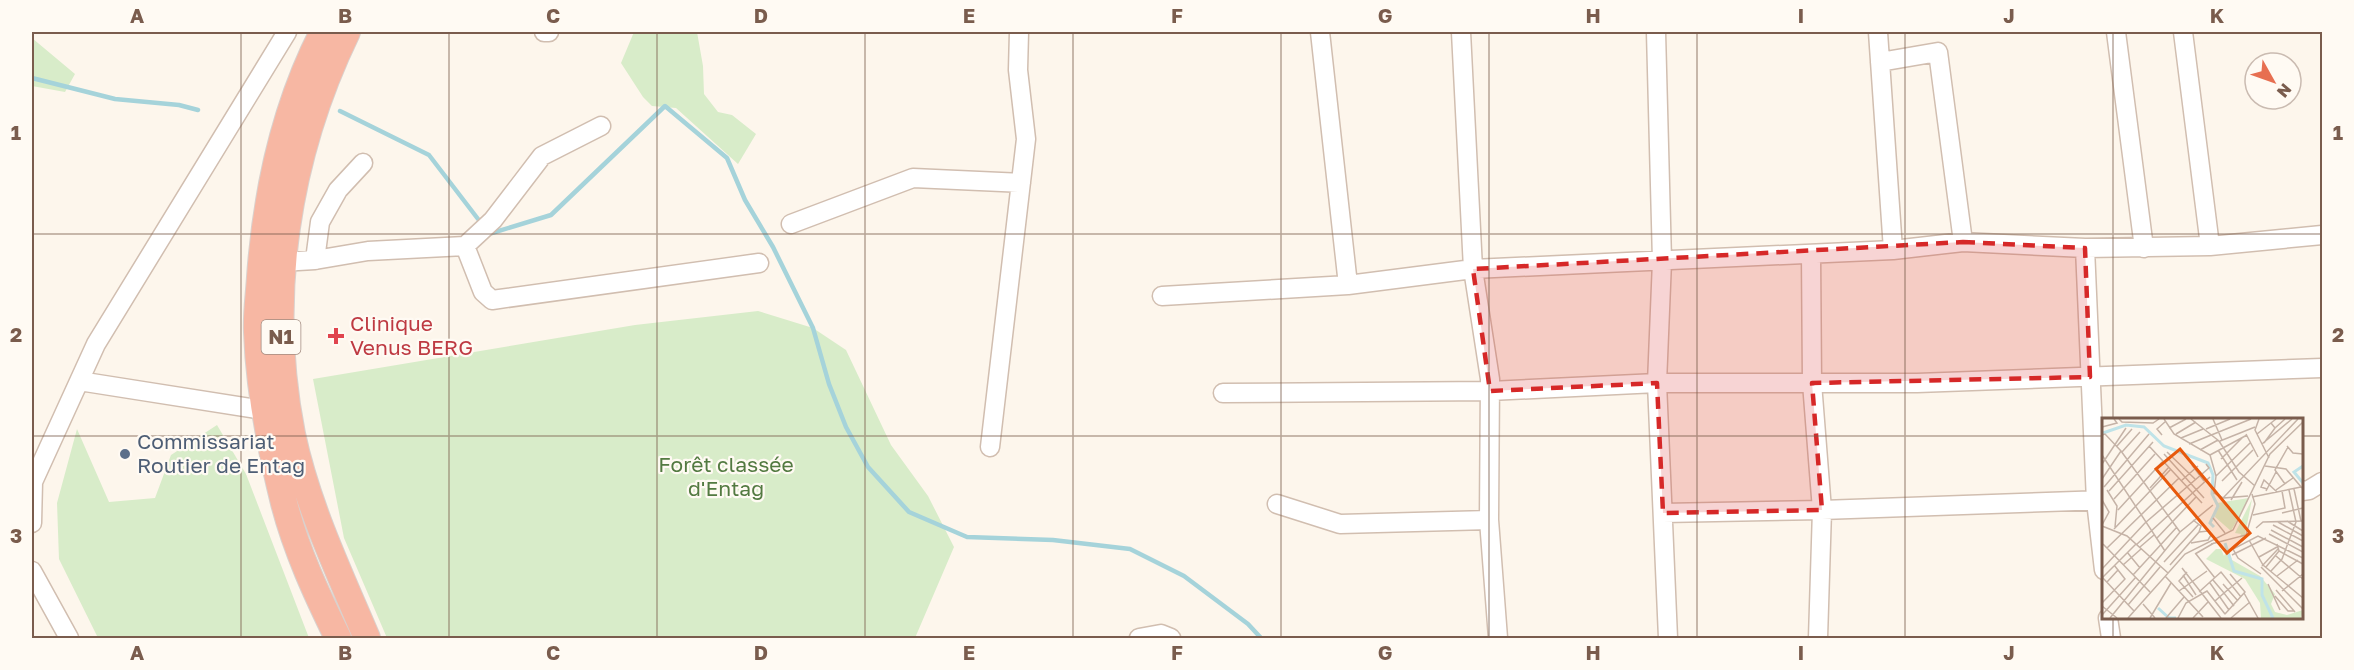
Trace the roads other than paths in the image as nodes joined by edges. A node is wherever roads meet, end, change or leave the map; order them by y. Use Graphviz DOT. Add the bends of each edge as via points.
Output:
graph roads {
  1 [pos="287,32"];
  2 [pos="323,32"];
  3 [pos="347,32"];
  4 [pos="544,32"];
  5 [pos="549,32"];
  6 [pos="1019,32"];
  7 [pos="1320,32"];
  8 [pos="1461,32"];
  9 [pos="1656,32"];
  10 [pos="1878,32"];
  11 [pos="2116,32"];
  12 [pos="2183,32"];
  13 [pos="1880,62"];
  14 [pos="601,126"];
  15 [pos="363,163"];
  16 [pos="1021,183"];
  17 [pos="791,224"];
  18 [pos="2322,235"];
  19 [pos="1963,242"];
  20 [pos="465,246"];
  21 [pos="2210,246"];
  22 [pos="2144,248"];
  23 [pos="2085,249"];
  24 [pos="1893,250"];
  25 [pos="1811,254"];
  26 [pos="315,260"];
  27 [pos="1662,261"];
  28 [pos="281,262"];
  29 [pos="759,263"];
  30 [pos="1473,269"];
  31 [pos="1348,285"];
  32 [pos="1162,296"];
  33 [pos="2322,368"];
  34 [pos="2090,377"];
  35 [pos="79,381"];
  36 [pos="1657,383"];
  37 [pos="1812,383"];
  38 [pos="1490,391"];
  39 [pos="1223,393"];
  40 [pos="264,410"];
  41 [pos="990,447"];
  42 [pos="2322,482"];
  43 [pos="2303,491"];
  44 [pos="2100,500"];
  45 [pos="1277,504"];
  46 [pos="1822,510"];
  47 [pos="1663,513"];
  48 [pos="1489,520"];
  49 [pos="32,523"];
  50 [pos="2102,547"];
  51 [pos="32,571"];
  52 [pos="2109,619"];
  53 [pos="69,639"];
  54 [pos="338,639"];
  55 [pos="367,639"];
  56 [pos="1139,639"];
  57 [pos="1171,639"];
  58 [pos="1498,639"];
  59 [pos="1668,639"];
  60 [pos="1818,639"];
  61 [pos="2111,639"];
  1 -- 35 [label="street" via="96,344"];
  2 -- 40 [label="highway, N1" via="308,61 274,166 263,238 257,330"];
  3 -- 28 [label="highway, N1" via="305,137"];
  4 -- 5 [label="street"];
  6 -- 16 [label="street" via="1018,70 1026,140"];
  7 -- 31 [label="street"];
  8 -- 30 [label="street"];
  9 -- 27 [label="street"];
  10 -- 13 [label="street"];
  11 -- 22 [label="street"];
  12 -- 21 [label="street"];
  13 -- 19 [label="street" via="1938,52"];
  13 -- 24 [label="street"];
  14 -- 20 [label="street" via="542,156 493,220"];
  15 -- 26 [label="street" via="338,190 320,222"];
  16 -- 17 [label="street" via="913,178"];
  16 -- 41 [label="street"];
  18 -- 21 [label="street"];
  19 -- 23 [label="street"];
  19 -- 24 [label="street"];
  20 -- 26 [label="street" via="368,251"];
  20 -- 29 [label="street" via="483,292 492,300"];
  21 -- 22 [label="street"];
  22 -- 23 [label="street"];
  23 -- 34 [label="street"];
  24 -- 25 [label="street"];
  25 -- 27 [label="street"];
  25 -- 37 [label="street"];
  26 -- 28 [label="street"];
  27 -- 30 [label="street"];
  27 -- 36 [label="street"];
  28 -- 55 [label="highway, N1" via="281,345 292,434 309,495"];
  30 -- 31 [label="street"];
  30 -- 38 [label="street"];
  31 -- 32 [label="street"];
  33 -- 34 [label="street"];
  34 -- 37 [label="street"];
  34 -- 44 [label="street"];
  35 -- 40 [label="street"];
  35 -- 49 [label="street" via="33,482"];
  36 -- 37 [label="street"];
  36 -- 38 [label="street"];
  36 -- 47 [label="street"];
  37 -- 46 [label="street"];
  38 -- 39 [label="street"];
  38 -- 48 [label="street"];
  40 -- 54 [label="highway, N1" via="284,505"];
  42 -- 43 [label="street"];
  44 -- 46 [label="street"];
  44 -- 50 [label="street"];
  45 -- 48 [label="street" via="1340,524"];
  46 -- 47 [label="street"];
  46 -- 60 [label="street"];
  47 -- 59 [label="street"];
  48 -- 58 [label="street"];
  51 -- 53 [label="street"];
  52 -- 61 [label="street"];
  56 -- 57 [label="street" via="1161,633"];
}
